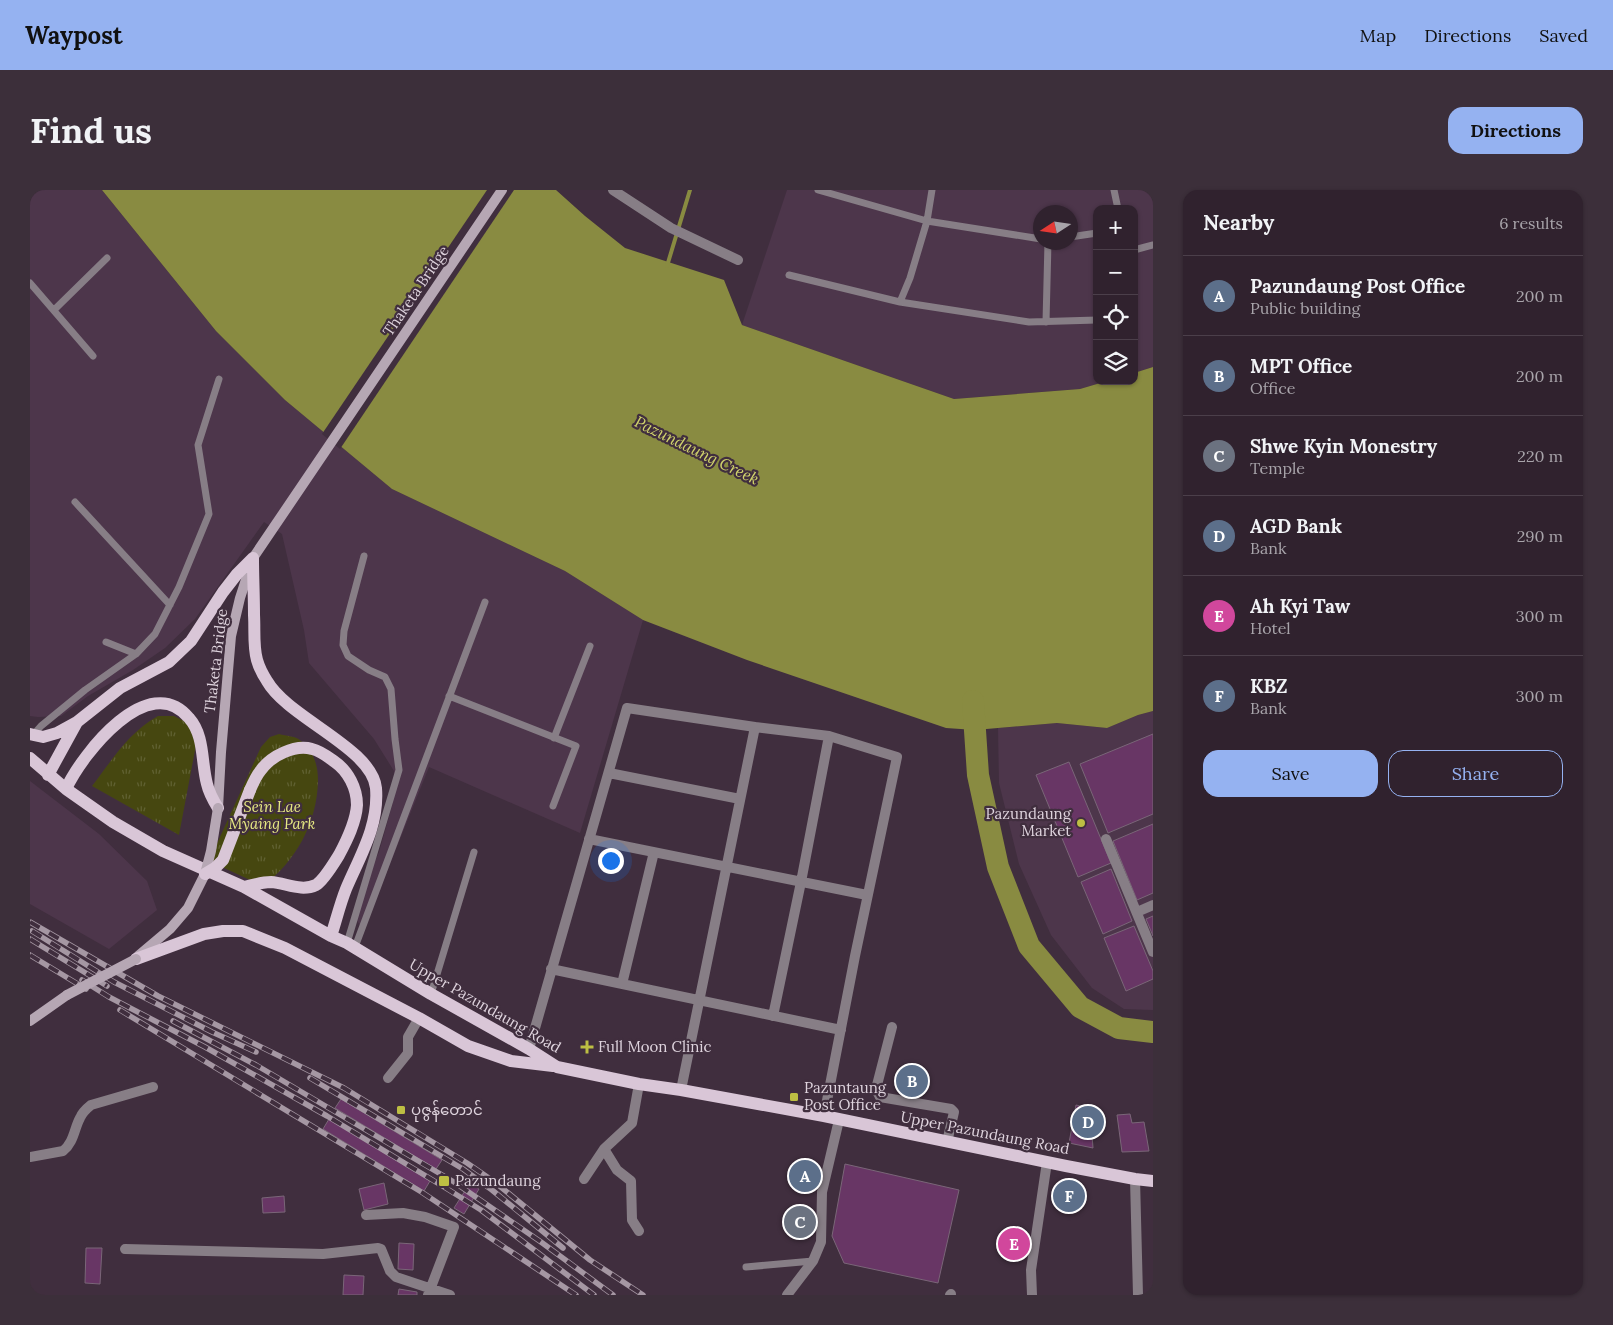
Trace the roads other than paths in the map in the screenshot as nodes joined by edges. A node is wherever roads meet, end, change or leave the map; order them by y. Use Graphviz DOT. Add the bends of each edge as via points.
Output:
graph roads {
  1 [pos="502,190"];
  2 [pos="614,190"];
  3 [pos="818,190"];
  4 [pos="932,190"];
  5 [pos="1114,190"];
  6 [pos="1117,205"];
  7 [pos="927,221"];
  8 [pos="1093,234"];
  9 [pos="1078,236"];
  10 [pos="1033,238"];
  11 [pos="1153,245"];
  12 [pos="1138,249"];
  13 [pos="1048,250"];
  14 [pos="107,258"];
  15 [pos="738,260"];
  16 [pos="789,274"];
  17 [pos="30,283"];
  18 [pos="900,302"];
  19 [pos="54,310"];
  20 [pos="1093,320"];
  21 [pos="1046,322"];
  22 [pos="94,356"];
  23 [pos="220,379"];
  24 [pos="75,502"];
  25 [pos="364,556"];
  26 [pos="253,558"];
  27 [pos="485,602"];
  28 [pos="170,605"];
  29 [pos="106,642"];
  30 [pos="590,646"];
  31 [pos="136,654"];
  32 [pos="449,696"];
  33 [pos="77,722"];
  34 [pos="755,728"];
  35 [pos="32,735"];
  36 [pos="829,736"];
  37 [pos="554,738"];
  38 [pos="30,758"];
  39 [pos="608,773"];
  40 [pos="48,775"];
  41 [pos="66,789"];
  42 [pos="740,800"];
  43 [pos="553,806"];
  44 [pos="218,808"];
  45 [pos="589,839"];
  46 [pos="1106,839"];
  47 [pos="474,852"];
  48 [pos="654,852"];
  49 [pos="727,867"];
  50 [pos="204,874"];
  51 [pos="802,882"];
  52 [pos="244,887"];
  53 [pos="867,895"];
  54 [pos="1153,905"];
  55 [pos="1137,912"];
  56 [pos="330,936"];
  57 [pos="351,945"];
  58 [pos="1153,952"];
  59 [pos="136,959"];
  60 [pos="551,970"];
  61 [pos="622,984"];
  62 [pos="432,994"];
  63 [pos="699,1000"];
  64 [pos="773,1016"];
  65 [pos="419,1018"];
  66 [pos="30,1021"];
  67 [pos="892,1027"];
  68 [pos="841,1030"];
  69 [pos="529,1049"];
  70 [pos="557,1066"];
  71 [pos="388,1078"];
  72 [pos="639,1084"];
  73 [pos="153,1086"];
  74 [pos="680,1090"];
  75 [pos="824,1116"];
  76 [pos="839,1120"];
  77 [pos="947,1142"];
  78 [pos="604,1149"];
  79 [pos="30,1157"];
  80 [pos="1047,1162"];
  81 [pos="584,1179"];
  82 [pos="1135,1179"];
  83 [pos="1153,1180"];
  84 [pos="366,1215"];
  85 [pos="639,1231"];
  86 [pos="125,1249"];
  87 [pos="814,1261"];
  88 [pos="746,1267"];
  89 [pos="429,1292"];
  90 [pos="450,1295"];
  91 [pos="787,1295"];
  92 [pos="1032,1295"];
  93 [pos="1138,1295"];
  1 -- 26 [label="main road, Thaketa Bridge"];
  2 -- 15 [label="street" via="672,228"];
  3 -- 7 [label="lane"];
  4 -- 7 [label="lane"];
  5 -- 6 [label="lane"];
  7 -- 10 [label="lane"];
  7 -- 18 [label="lane"];
  8 -- 9 [label="lane"];
  11 -- 12 [label="lane"];
  13 -- 21 [label="lane"];
  14 -- 19 [label="lane"];
  16 -- 18 [label="lane"];
  17 -- 19 [label="lane"];
  18 -- 21 [label="lane"];
  19 -- 22 [label="lane"];
  20 -- 21 [label="lane"];
  23 -- 28 [label="lane" via="198,445 209,514"];
  24 -- 28 [label="lane"];
  25 -- 57 [label="lane" via="343,645 348,656 385,677 391,689 399,770"];
  26 -- 33 [label="main road" via="223,592 191,641 169,662 120,688"];
  26 -- 44 [label="main road, Thaketa Bridge" via="231,636"];
  26 -- 56 [label="main road" via="257,661 268,682 284,701 360,759 376,787 375,819"];
  27 -- 32 [label="lane"];
  28 -- 31 [label="lane" via="155,634"];
  29 -- 31 [label="lane"];
  30 -- 37 [label="lane"];
  31 -- 35 [label="lane" via="85,690"];
  32 -- 37 [label="lane"];
  32 -- 57 [label="lane"];
  33 -- 35 [label="main road" via="51,735"];
  33 -- 40 [label="main road"];
  34 -- 36 [label="street"];
  34 -- 39 [label="street" via="627,708"];
  34 -- 42 [label="street"];
  36 -- 51 [label="street"];
  36 -- 53 [label="street" via="897,757"];
  37 -- 43 [label="lane" via="576,746"];
  38 -- 40 [label="main road, Upper Pazundaung Road"];
  39 -- 42 [label="street"];
  39 -- 45 [label="street"];
  40 -- 41 [label="main road, Upper Pazundaung Road"];
  41 -- 44 [label="main road" via="90,750 122,718 156,703 169,704 190,718 194,726 201,744 206,783"];
  41 -- 52 [label="main road, Upper Pazundaung Road" via="113,822 163,850"];
  42 -- 49 [label="street"];
  44 -- 50 [label="main road, Thaketa Bridge, bridge"];
  45 -- 48 [label="street"];
  45 -- 60 [label="street"];
  46 -- 55 [label="street"];
  47 -- 62 [label="lane"];
  48 -- 49 [label="street"];
  48 -- 61 [label="street"];
  49 -- 51 [label="street"];
  49 -- 63 [label="street"];
  50 -- 52 [label="main road, bridge" via="224,860 250,790 261,769 271,760 298,748 310,748 341,766 356,791 357,805 352,828 332,868 316,885 297,888 269,882"];
  50 -- 59 [label="main road, Thaketa Bridge" via="188,908"];
  51 -- 53 [label="street"];
  51 -- 64 [label="street"];
  52 -- 56 [label="main road, Upper Pazundaung Road"];
  53 -- 68 [label="street"];
  54 -- 55 [label="street"];
  55 -- 58 [label="street"];
  56 -- 57 [label="main road, Upper Pazundaung Road"];
  57 -- 62 [label="main road, Upper Pazundaung Road"];
  59 -- 65 [label="main road" via="204,934 243,931 285,948"];
  59 -- 66 [label="main road, Thaketa Bridge, bridge" via="67,995"];
  60 -- 61 [label="street"];
  60 -- 69 [label="street"];
  61 -- 63 [label="street"];
  62 -- 69 [label="main road, Upper Pazundaung Road"];
  63 -- 64 [label="street"];
  63 -- 74 [label="street"];
  64 -- 68 [label="street"];
  65 -- 70 [label="main road" via="468,1046 512,1061"];
  65 -- 71 [label="street" via="408,1038 408,1053"];
  67 -- 77 [label="street" via="876,1090 880,1097 951,1109 954,1112"];
  68 -- 75 [label="street"];
  69 -- 70 [label="main road, Upper Pazundaung Road"];
  70 -- 72 [label="main road, Upper Pazundaung Road"];
  72 -- 74 [label="main road, Upper Pazundaung Road"];
  72 -- 78 [label="street" via="632,1123"];
  73 -- 79 [label="street" via="91,1105 79,1119 67,1148"];
  74 -- 75 [label="main road, Upper Pazundaung Road"];
  75 -- 76 [label="main road, Upper Pazundaung Road"];
  76 -- 77 [label="main road, Upper Pazundaung Road"];
  76 -- 87 [label="street" via="822,1192 821,1242"];
  77 -- 80 [label="main road, Upper Pazundaung Road"];
  78 -- 81 [label="street"];
  78 -- 85 [label="street" via="617,1170 631,1181 632,1220"];
  80 -- 82 [label="main road, Upper Pazundaung Road"];
  80 -- 92 [label="street" via="1031,1270"];
  82 -- 83 [label="main road, Upper Pazundaung Road"];
  82 -- 93 [label="street"];
  84 -- 89 [label="street" via="403,1213 454,1227"];
  86 -- 89 [label="street" via="323,1254 378,1248 392,1275"];
  87 -- 88 [label="lane"];
  87 -- 91 [label="street"];
  89 -- 90 [label="street"];
}
